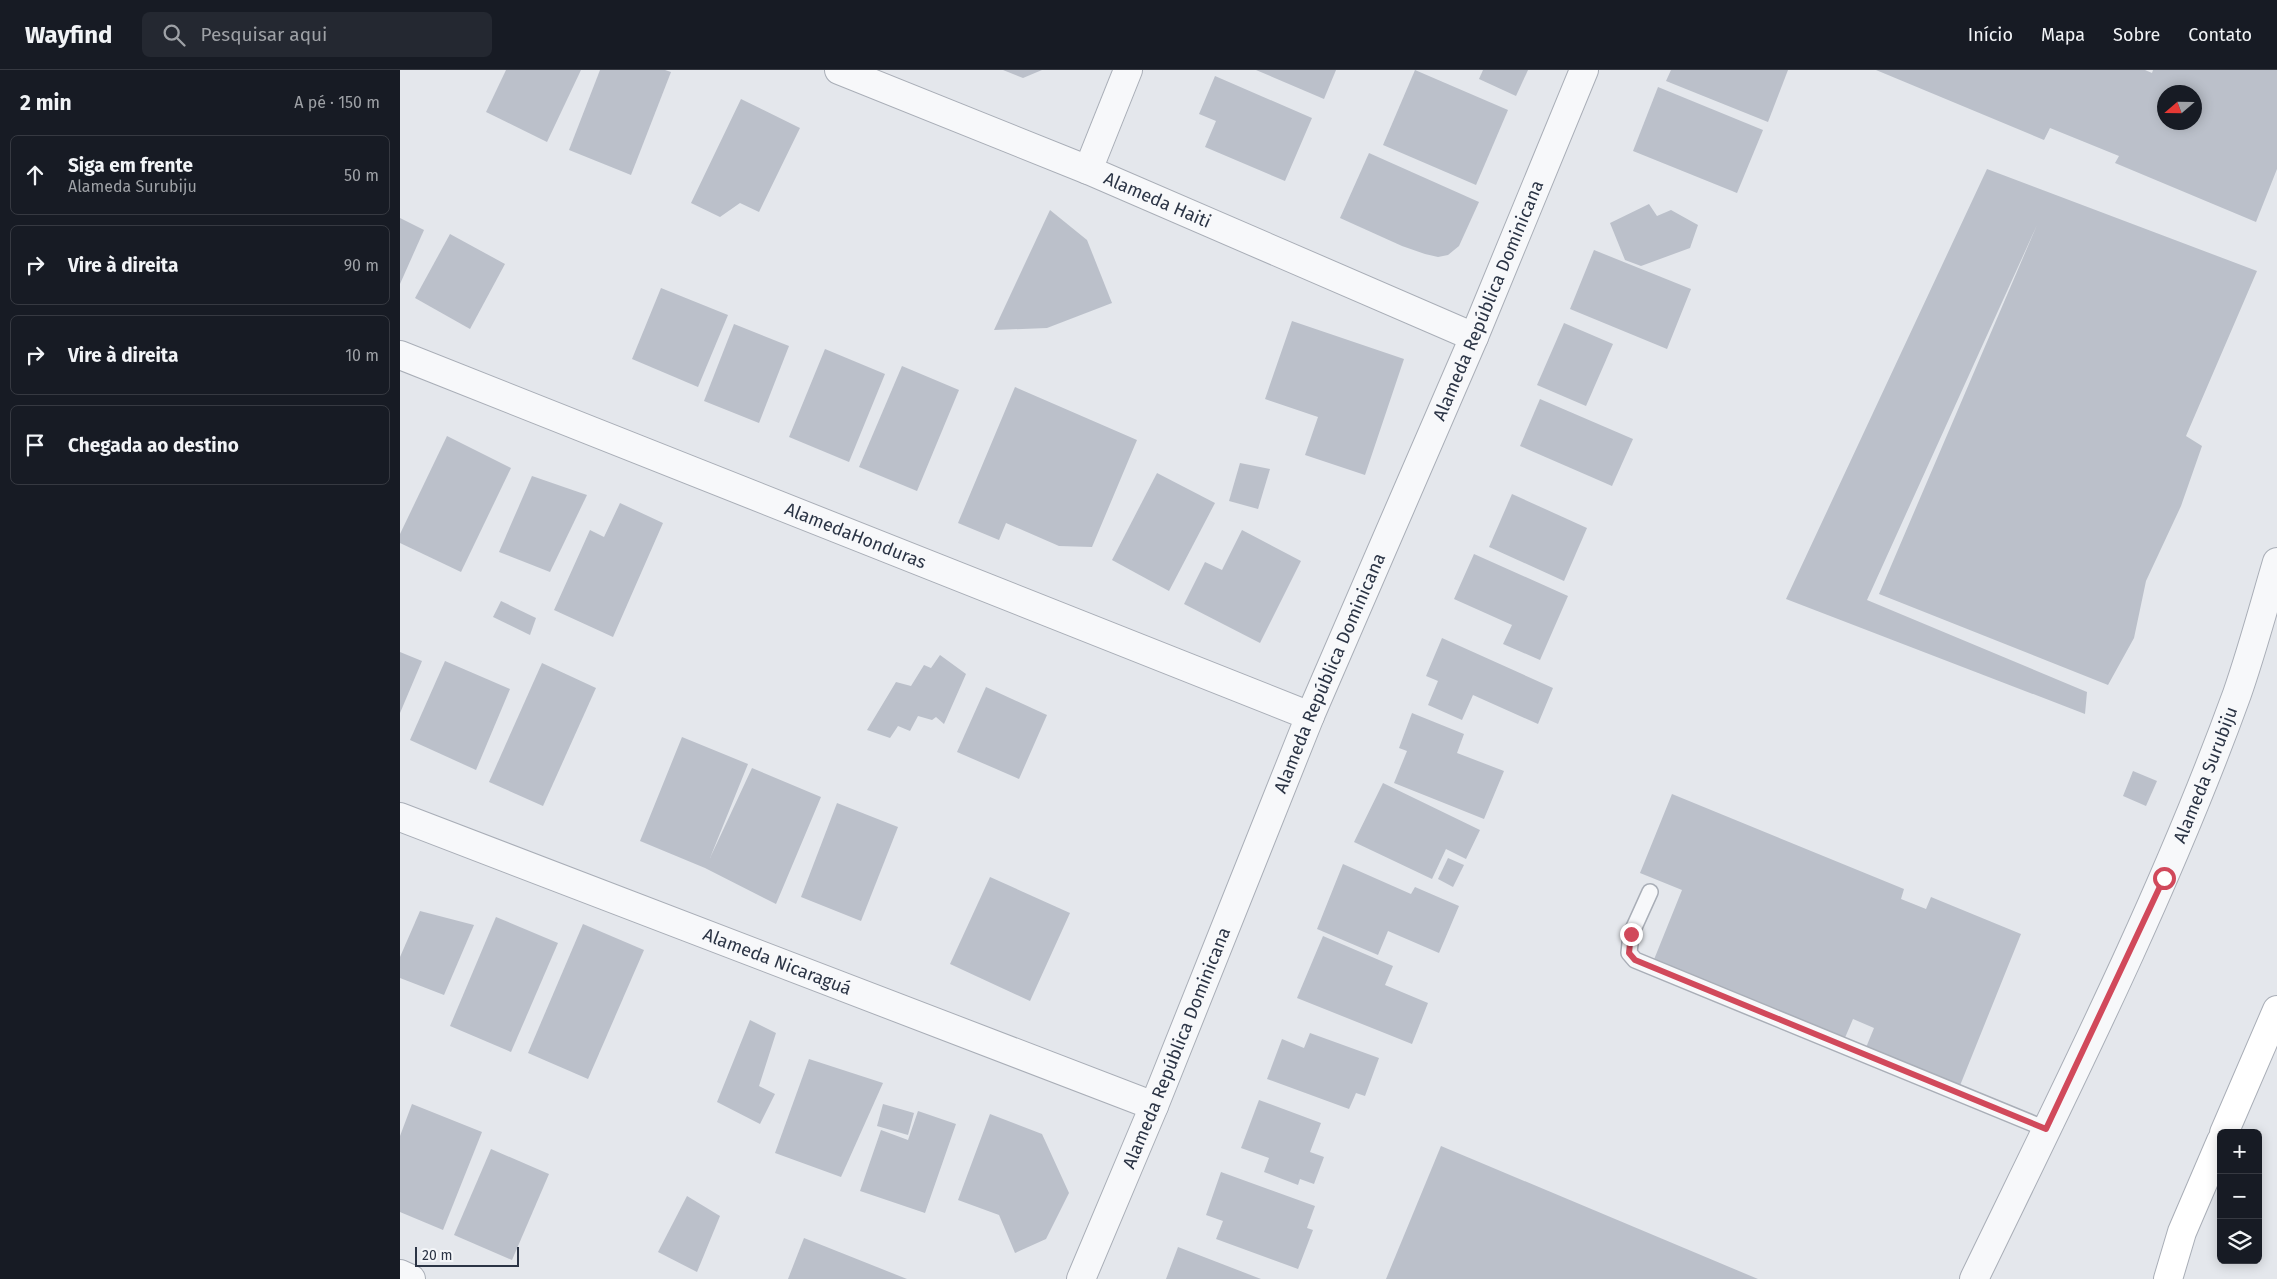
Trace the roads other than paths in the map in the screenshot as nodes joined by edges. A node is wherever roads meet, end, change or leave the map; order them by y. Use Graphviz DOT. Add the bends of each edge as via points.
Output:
graph roads {
  1 [pos="839,70"];
  2 [pos="1128,70"];
  3 [pos="1584,70"];
  4 [pos="1088,170"];
  5 [pos="1474,337"];
  6 [pos="400,355"];
  7 [pos="2277,562"];
  8 [pos="1310,716"];
  9 [pos="400,816"];
  10 [pos="1650,892"];
  11 [pos="2277,1010"];
  12 [pos="1154,1106"];
  13 [pos="2046,1129"];
  14 [pos="2226,1129"];
  15 [pos="2217,1150"];
  16 [pos="400,1274"];
  17 [pos="411,1279"];
  18 [pos="1081,1279"];
  19 [pos="1974,1279"];
  20 [pos="2168,1279"];
  1 -- 4 [label="street, Alameda Haiti"];
  2 -- 4 [label="street"];
  3 -- 5 [label="street, Alameda República Dominicana"];
  4 -- 5 [label="street, Alameda Haiti"];
  5 -- 8 [label="street, Alameda República Dominicana"];
  6 -- 8 [label="street, AlamedaHonduras"];
  7 -- 13 [label="street, Alameda Surubiju" via="2237,693 2164,878"];
  8 -- 12 [label="street, Alameda República Dominicana"];
  9 -- 12 [label="street, Alameda Nicaraguá"];
  10 -- 13 [label="lane" via="1631,934 1629,953 1635,960"];
  11 -- 14 [label="main road"];
  12 -- 18 [label="street, Alameda República Dominicana"];
  13 -- 19 [label="street, Alameda Surubiju"];
  15 -- 20 [label="main road" via="2182,1232"];
  16 -- 17 [label="street"];
}
